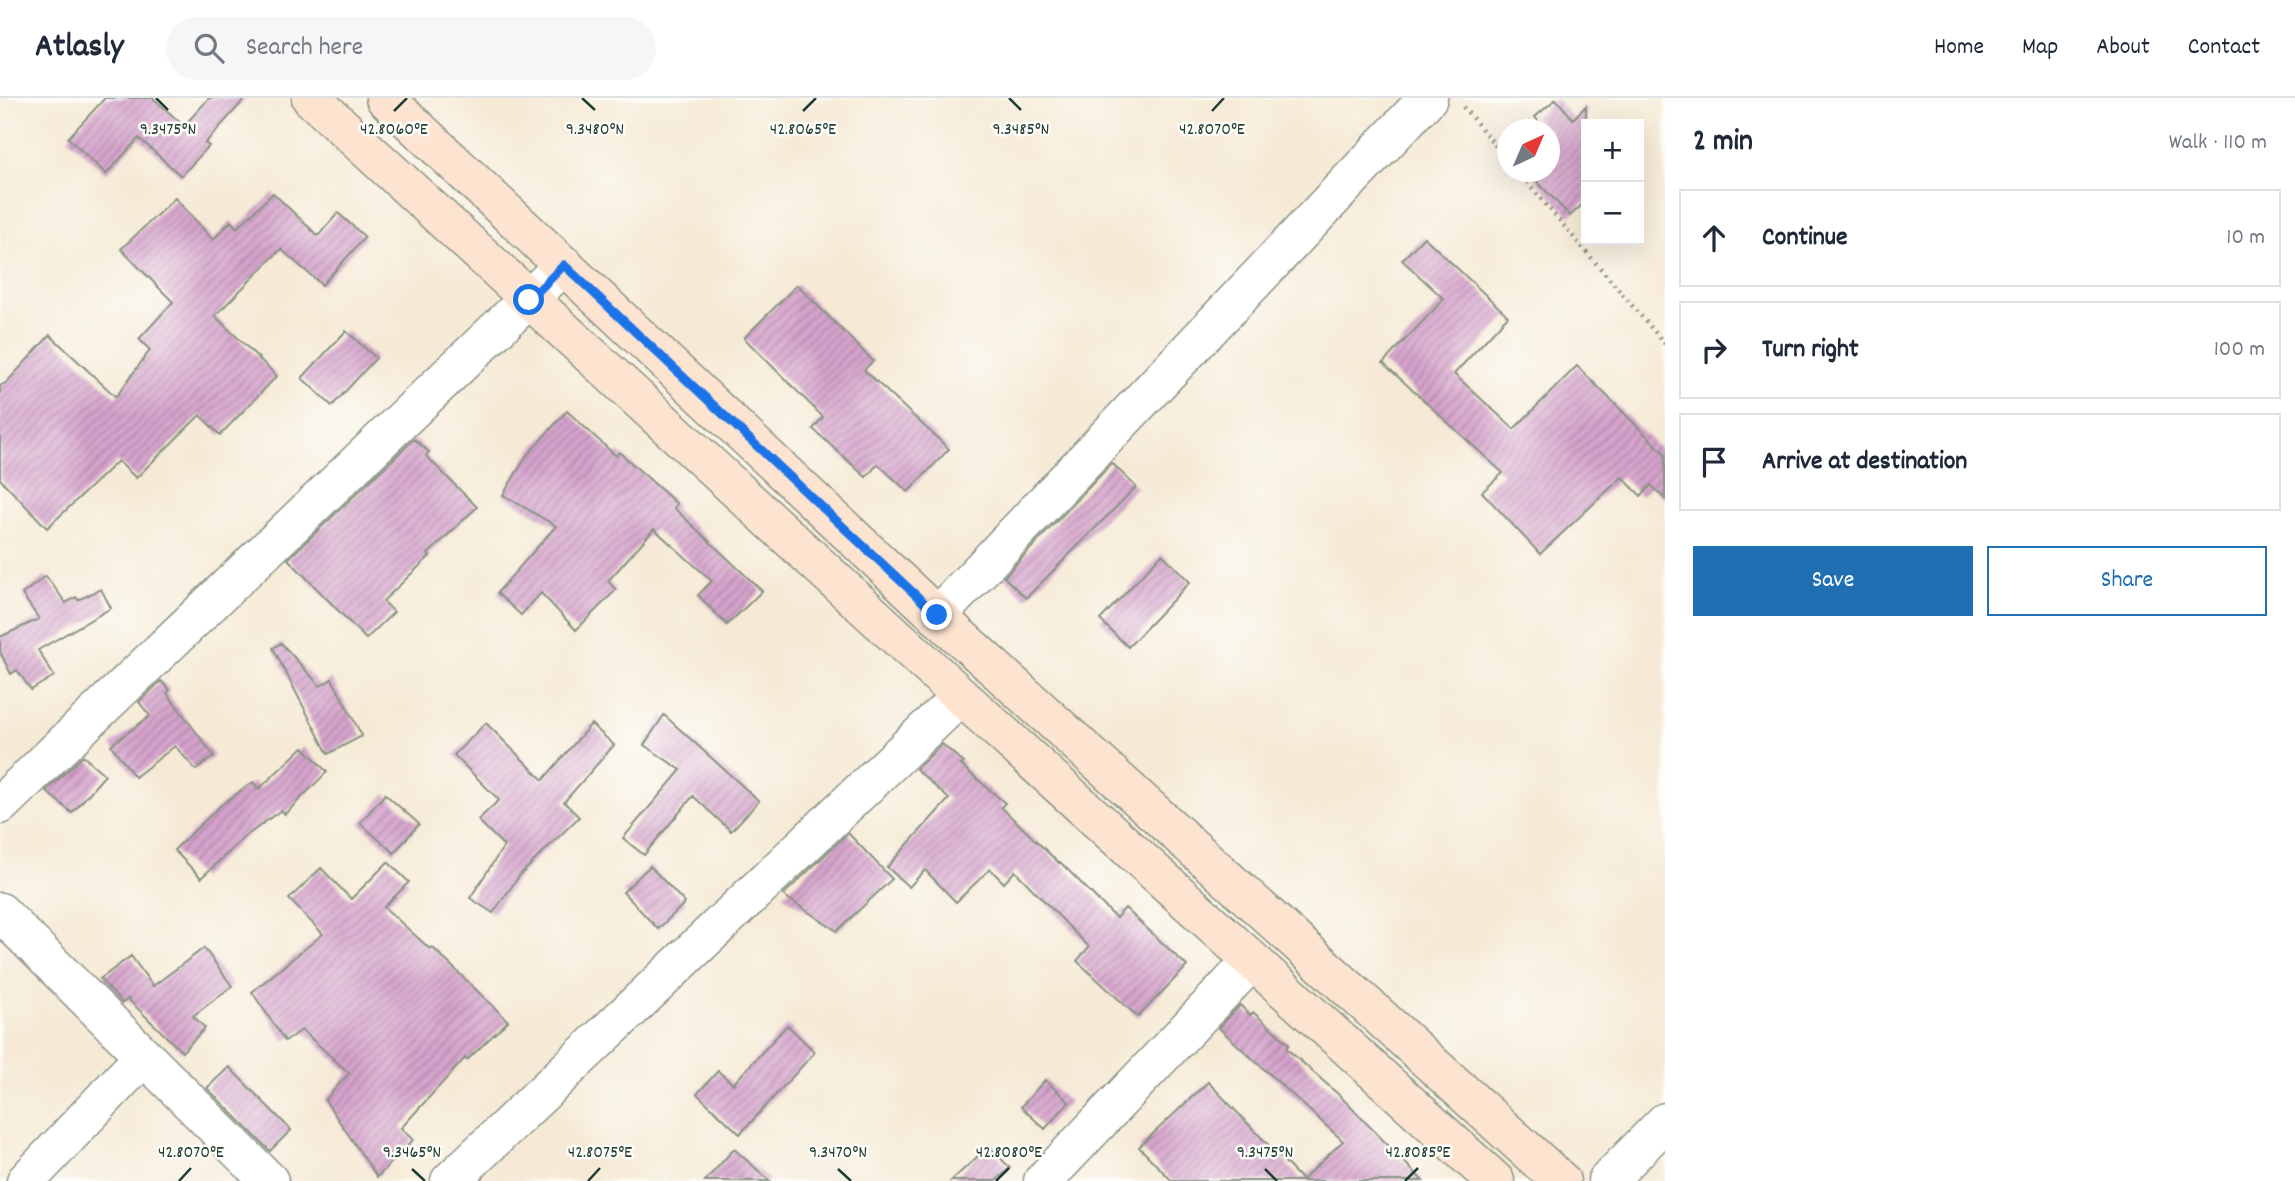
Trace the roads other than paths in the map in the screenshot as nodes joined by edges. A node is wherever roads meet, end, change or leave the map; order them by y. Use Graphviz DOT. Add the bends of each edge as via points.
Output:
graph roads {
  1 [pos="311,98"];
  2 [pos="385,98"];
  3 [pos="1428,98"];
  4 [pos="564,265"];
  5 [pos="529,300"];
  6 [pos="937,615"];
  7 [pos="961,696"];
  8 [pos="0,805"];
  9 [pos="0,912"];
  10 [pos="1252,961"];
  11 [pos="145,1056"];
  12 [pos="1665,1122"];
  13 [pos="26,1181"];
  14 [pos="269,1181"];
  15 [pos="450,1181"];
  16 [pos="1043,1181"];
  17 [pos="1495,1181"];
  18 [pos="1561,1181"];
  19 [pos="1607,1181"];
  1 -- 5 [label="main road"];
  2 -- 4 [label="main road"];
  3 -- 6 [label="street"];
  4 -- 5 [label="street"];
  4 -- 6 [label="main road"];
  5 -- 7 [label="main road"];
  5 -- 8 [label="street"];
  6 -- 18 [label="main road"];
  7 -- 10 [label="main road"];
  7 -- 15 [label="street"];
  9 -- 11 [label="street"];
  10 -- 16 [label="street"];
  10 -- 17 [label="main road"];
  11 -- 13 [label="street"];
  11 -- 14 [label="street"];
  12 -- 19 [label="street"];
}
